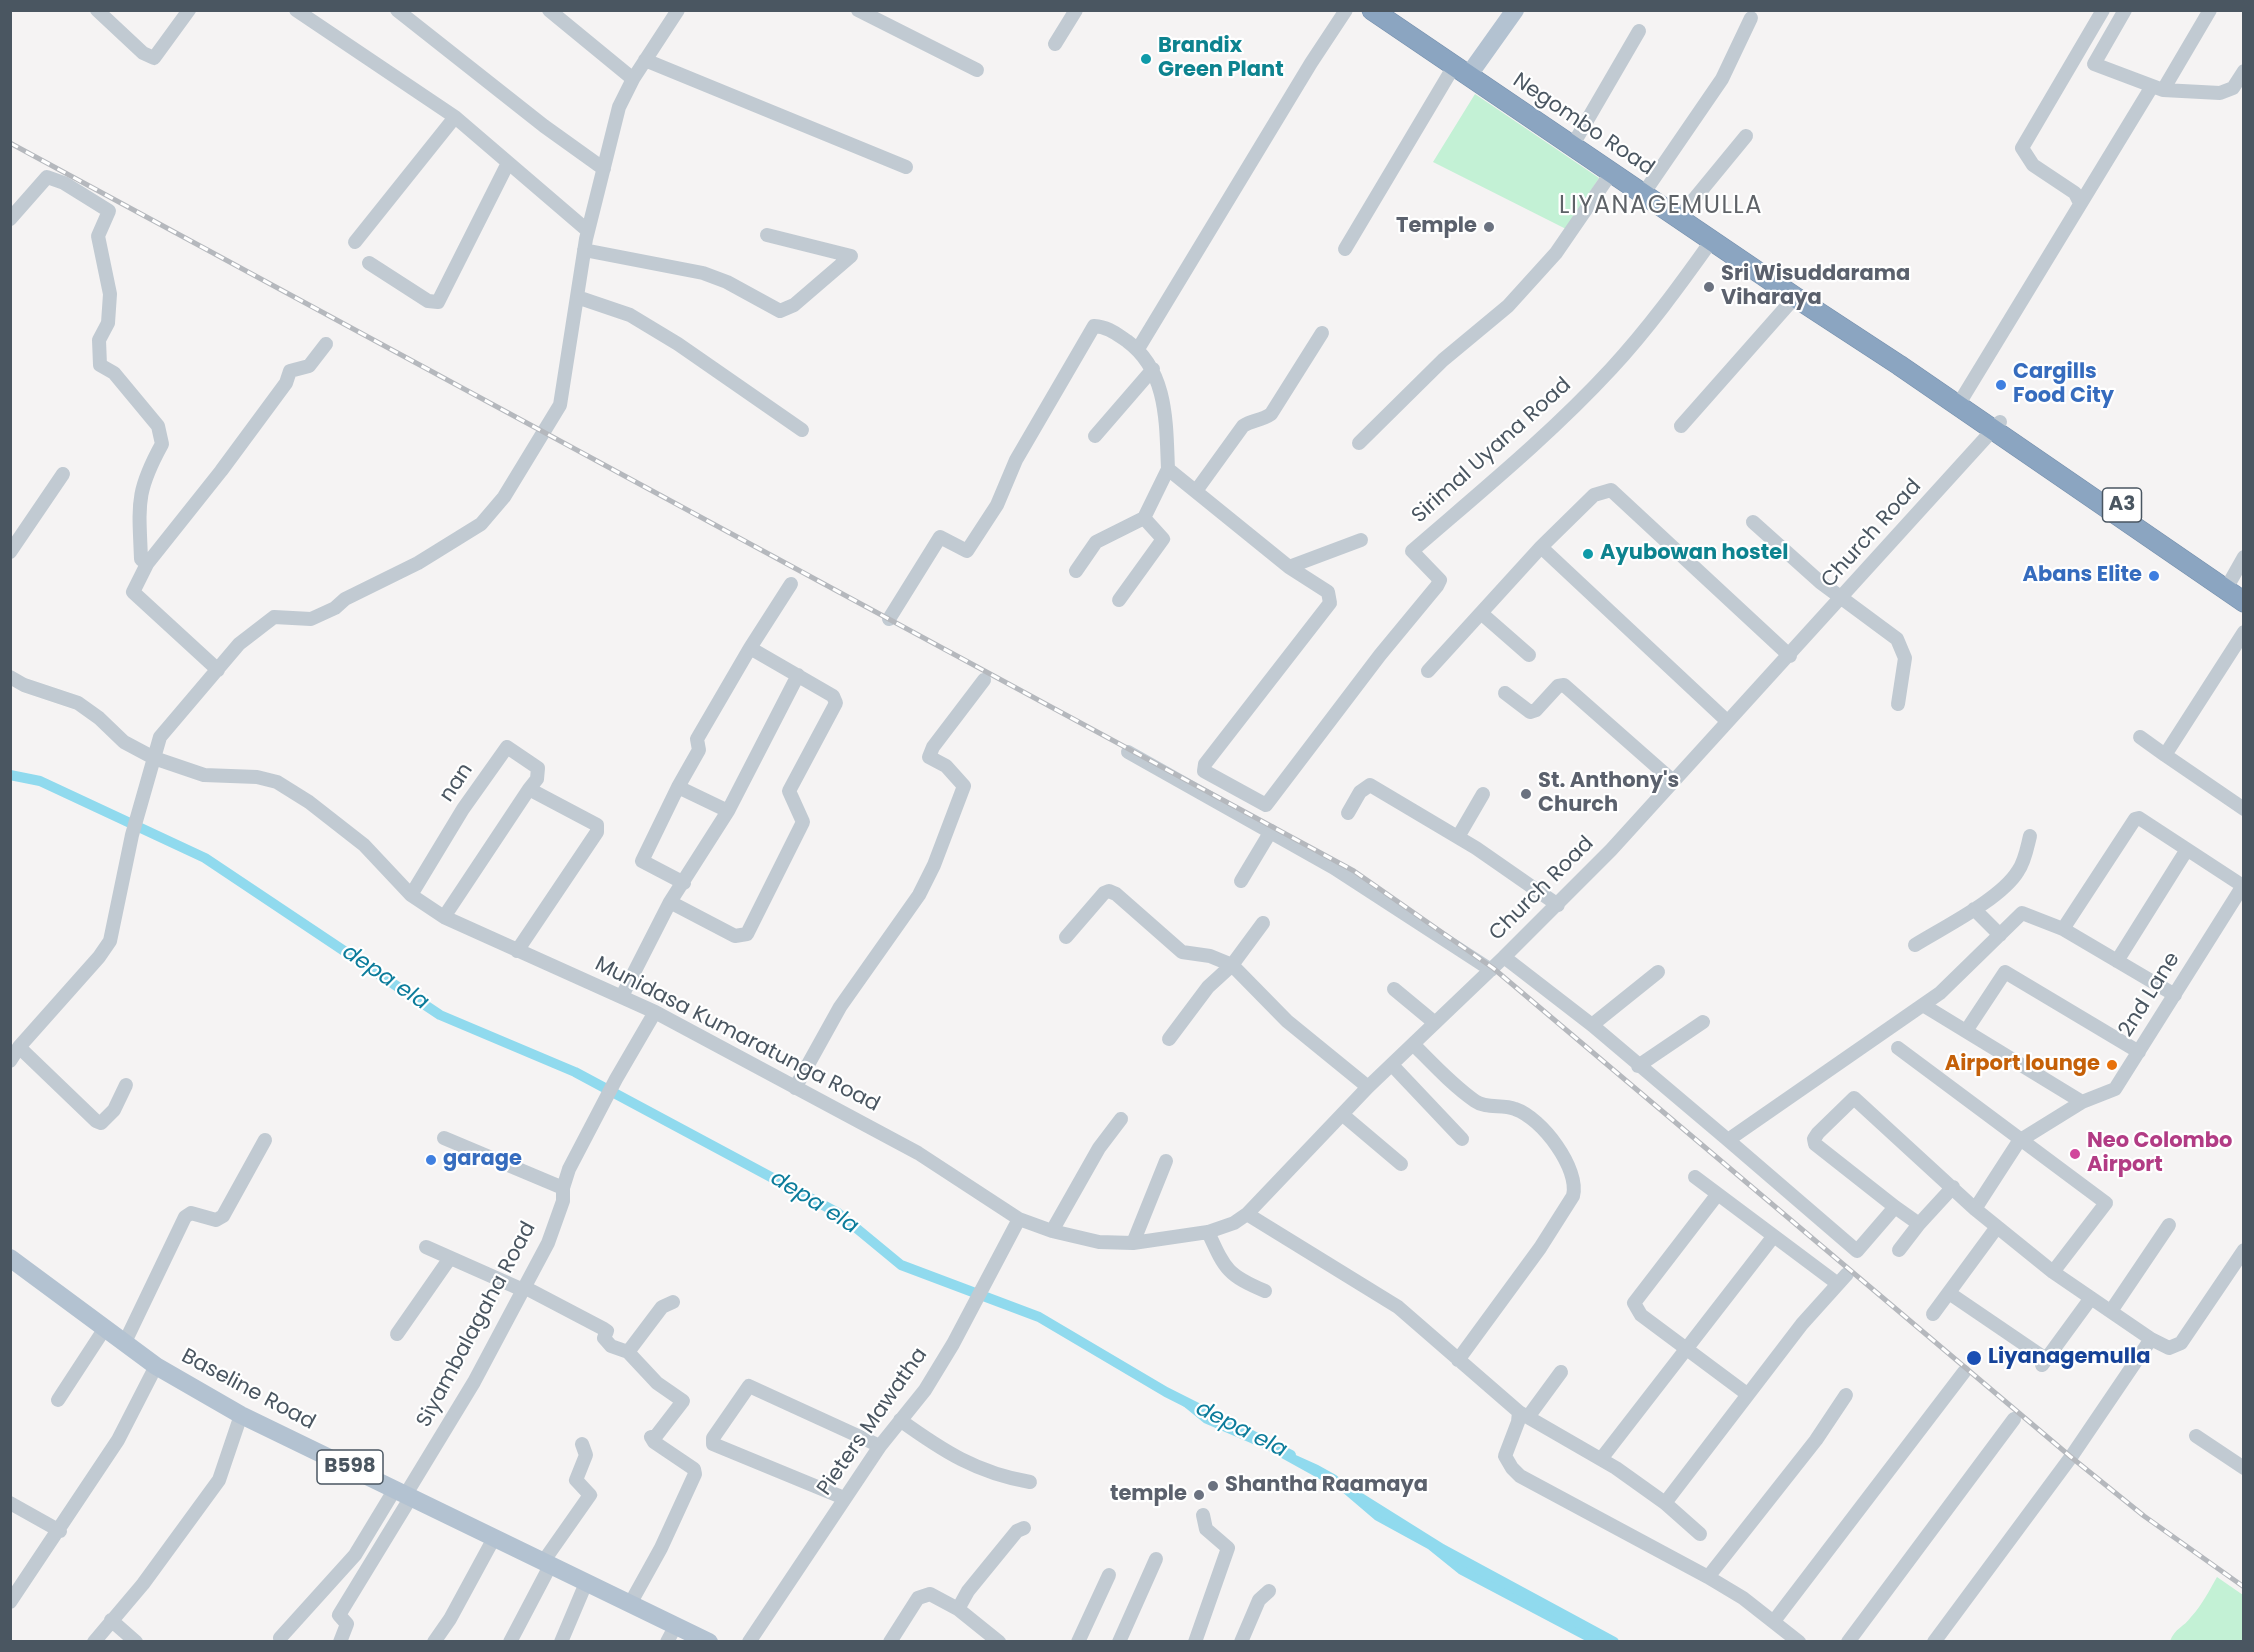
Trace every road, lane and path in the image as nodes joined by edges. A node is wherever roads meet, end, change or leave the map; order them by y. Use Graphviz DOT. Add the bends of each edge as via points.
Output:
graph roads {
  1 [pos="97,10"];
  2 [pos="189,10"];
  3 [pos="296,10"];
  4 [pos="396,10"];
  5 [pos="549,10"];
  6 [pos="678,10"];
  7 [pos="858,10"];
  8 [pos="1076,10"];
  9 [pos="1346,10"];
  10 [pos="1372,10"];
  11 [pos="1392,10"];
  12 [pos="1515,10"];
  13 [pos="2103,10"];
  14 [pos="2125,10"];
  15 [pos="2210,10"];
  16 [pos="1751,18"];
  17 [pos="1639,32"];
  18 [pos="1055,44"];
  19 [pos="645,60"];
  20 [pos="977,70"];
  21 [pos="1465,70"];
  22 [pos="2244,71"];
  23 [pos="633,79"];
  24 [pos="2157,89"];
  25 [pos="455,117"];
  26 [pos="1578,136"];
  27 [pos="1746,136"];
  28 [pos="508,163"];
  29 [pos="906,167"];
  30 [pos="604,169"];
  31 [pos="1611,173"];
  32 [pos="1650,184"];
  33 [pos="2080,203"];
  34 [pos="1686,209"];
  35 [pos="10,219"];
  36 [pos="588,231"];
  37 [pos="767,235"];
  38 [pos="1712,240"];
  39 [pos="355,242"];
  40 [pos="1345,249"];
  41 [pos="584,250"];
  42 [pos="369,263"];
  43 [pos="577,297"];
  44 [pos="1796,297"];
  45 [pos="1322,333"];
  46 [pos="327,344"];
  47 [pos="1138,349"];
  48 [pos="1153,369"];
  49 [pos="1963,397"];
  50 [pos="1681,426"];
  51 [pos="1997,426"];
  52 [pos="802,430"];
  53 [pos="1095,436"];
  54 [pos="1359,443"];
  55 [pos="1168,469"];
  56 [pos="63,474"];
  57 [pos="1196,491"];
  58 [pos="1144,518"];
  59 [pos="1753,522"];
  60 [pos="1361,540"];
  61 [pos="1541,547"];
  62 [pos="10,552"];
  63 [pos="2244,556"];
  64 [pos="147,564"];
  65 [pos="1289,567"];
  66 [pos="1076,571"];
  67 [pos="791,584"];
  68 [pos="2237,584"];
  69 [pos="1844,596"];
  70 [pos="1119,600"];
  71 [pos="2244,602"];
  72 [pos="1481,613"];
  73 [pos="889,619"];
  74 [pos="2244,632"];
  75 [pos="750,648"];
  76 [pos="1528,655"];
  77 [pos="1790,656"];
  78 [pos="218,670"];
  79 [pos="1428,671"];
  80 [pos="798,675"];
  81 [pos="10,676"];
  82 [pos="984,680"];
  83 [pos="1505,693"];
  84 [pos="1898,704"];
  85 [pos="1727,721"];
  86 [pos="2140,737"];
  87 [pos="1128,752"];
  88 [pos="2165,755"];
  89 [pos="154,758"];
  90 [pos="1673,781"];
  91 [pos="678,787"];
  92 [pos="530,789"];
  93 [pos="1483,794"];
  94 [pos="2244,809"];
  95 [pos="728,811"];
  96 [pos="1348,813"];
  97 [pos="1271,831"];
  98 [pos="2030,836"];
  99 [pos="1458,837"];
  100 [pos="2186,851"];
  101 [pos="1241,881"];
  102 [pos="684,883"];
  103 [pos="2243,885"];
  104 [pos="411,895"];
  105 [pos="670,902"];
  106 [pos="1558,905"];
  107 [pos="1974,909"];
  108 [pos="444,917"];
  109 [pos="1263,923"];
  110 [pos="2063,929"];
  111 [pos="2000,935"];
  112 [pos="1066,937"];
  113 [pos="1915,945"];
  114 [pos="517,951"];
  115 [pos="1504,957"];
  116 [pos="2117,961"];
  117 [pos="1232,964"];
  118 [pos="1491,970"];
  119 [pos="1658,972"];
  120 [pos="1394,989"];
  121 [pos="2175,995"];
  122 [pos="622,996"];
  123 [pos="1923,1005"];
  124 [pos="655,1012"];
  125 [pos="1703,1022"];
  126 [pos="1435,1023"];
  127 [pos="1592,1025"];
  128 [pos="1966,1031"];
  129 [pos="1169,1039"];
  130 [pos="1413,1044"];
  131 [pos="19,1047"];
  132 [pos="1898,1048"];
  133 [pos="2139,1052"];
  134 [pos="10,1061"];
  135 [pos="1392,1065"];
  136 [pos="1638,1066"];
  137 [pos="126,1085"];
  138 [pos="1368,1087"];
  139 [pos="795,1088"];
  140 [pos="2082,1102"];
  141 [pos="1343,1115"];
  142 [pos="1121,1119"];
  143 [pos="444,1138"];
  144 [pos="1462,1139"];
  145 [pos="265,1140"];
  146 [pos="1728,1140"];
  147 [pos="2019,1141"];
  148 [pos="1166,1161"];
  149 [pos="1401,1164"];
  150 [pos="1695,1177"];
  151 [pos="1953,1187"];
  152 [pos="562,1188"];
  153 [pos="1717,1195"];
  154 [pos="1894,1207"];
  155 [pos="1975,1209"];
  156 [pos="1247,1214"];
  157 [pos="1019,1219"];
  158 [pos="1918,1224"];
  159 [pos="2169,1225"];
  160 [pos="1997,1227"];
  161 [pos="1052,1231"];
  162 [pos="1208,1232"];
  163 [pos="1773,1237"];
  164 [pos="1133,1243"];
  165 [pos="426,1247"];
  166 [pos="1899,1250"];
  167 [pos="2242,1255"];
  168 [pos="10,1258"];
  169 [pos="450,1258"];
  170 [pos="2053,1272"];
  171 [pos="523,1288"];
  172 [pos="1265,1292"];
  173 [pos="1949,1293"];
  174 [pos="2091,1298"];
  175 [pos="673,1302"];
  176 [pos="2111,1311"];
  177 [pos="1933,1314"];
  178 [pos="105,1328"];
  179 [pos="397,1334"];
  180 [pos="2151,1339"];
  181 [pos="125,1342"];
  182 [pos="1687,1348"];
  183 [pos="628,1352"];
  184 [pos="1458,1360"];
  185 [pos="156,1366"];
  186 [pos="1561,1372"];
  187 [pos="1964,1372"];
  188 [pos="1747,1394"];
  189 [pos="1846,1395"];
  190 [pos="58,1400"];
  191 [pos="241,1415"];
  192 [pos="1523,1415"];
  193 [pos="2014,1419"];
  194 [pos="900,1420"];
  195 [pos="2196,1436"];
  196 [pos="582,1444"];
  197 [pos="880,1446"];
  198 [pos="1601,1459"];
  199 [pos="2244,1468"];
  200 [pos="1030,1482"];
  201 [pos="404,1493"];
  202 [pos="844,1498"];
  203 [pos="10,1503"];
  204 [pos="1665,1503"];
  205 [pos="1203,1515"];
  206 [pos="1024,1527"];
  207 [pos="60,1531"];
  208 [pos="1700,1534"];
  209 [pos="494,1538"];
  210 [pos="1156,1559"];
  211 [pos="547,1564"];
  212 [pos="1110,1575"];
  213 [pos="1708,1578"];
  214 [pos="586,1583"];
  215 [pos="1269,1591"];
  216 [pos="10,1602"];
  217 [pos="630,1604"];
  218 [pos="958,1609"];
  219 [pos="111,1620"];
  220 [pos="1774,1621"];
  221 [pos="676,1625"];
  222 [pos="94,1641"];
  223 [pos="135,1641"];
  224 [pos="281,1641"];
  225 [pos="340,1641"];
  226 [pos="434,1641"];
  227 [pos="510,1641"];
  228 [pos="561,1641"];
  229 [pos="667,1641"];
  230 [pos="709,1641"];
  231 [pos="749,1641"];
  232 [pos="890,1641"];
  233 [pos="999,1641"];
  234 [pos="1078,1641"];
  235 [pos="1119,1641"];
  236 [pos="1195,1641"];
  237 [pos="1241,1641"];
  238 [pos="1799,1641"];
  239 [pos="1848,1641"];
  240 [pos="1934,1641"];
  1 -- 2 [label="street" via="143,53 154,58"];
  3 -- 25 [label="street"];
  4 -- 30 [label="street"];
  5 -- 23 [label="street"];
  6 -- 19 [label="street"];
  7 -- 20 [label="street"];
  8 -- 18 [label="street"];
  9 -- 47 [label="street"];
  10 -- 21 [label="highway, Negombo Road / A3"];
  11 -- 21 [label="highway, Negombo Road / A3"];
  12 -- 21 [label="main road"];
  13 -- 33 [label="street" via="2022,148 2033,165 2075,193"];
  14 -- 24 [label="street" via="2094,64"];
  15 -- 24 [label="street"];
  16 -- 32 [label="street" via="1722,79"];
  17 -- 26 [label="street"];
  19 -- 23 [label="street"];
  19 -- 29 [label="street"];
  21 -- 26 [label="highway, Negombo Road / A3"];
  21 -- 31 [label="highway, Negombo Road / A3"];
  21 -- 40 [label="street"];
  22 -- 24 [label="street" via="2233,88 2220,93"];
  23 -- 30 [label="street" via="619,107"];
  24 -- 33 [label="street"];
  25 -- 28 [label="street"];
  25 -- 39 [label="street"];
  26 -- 32 [label="highway, Negombo Road / A3"];
  27 -- 34 [label="street"];
  28 -- 36 [label="street"];
  28 -- 42 [label="street" via="438,302 428,301"];
  30 -- 36 [label="street"];
  31 -- 38 [label="highway, Negombo Road / A3"];
  31 -- 54 [label="street" via="1556,254 1508,306 1443,360"];
  32 -- 34 [label="highway, Negombo Road / A3"];
  33 -- 49 [label="street"];
  34 -- 49 [label="highway, Negombo Road / A3"];
  35 -- 64 [label="street" via="47,177 64,183 109,212 98,236 109,304 108,323 99,340 100,365 114,373 158,426 162,444 145,474 139,496 141,559"];
  36 -- 41 [label="street"];
  37 -- 41 [label="street" via="851,256 794,305 780,311 703,273"];
  38 -- 44 [label="highway, Negombo Road / A3"];
  38 -- 65 [label="street, Sirimal Uyana Road" via="1609,371 1532,446 1413,551 1440,580 1437,586 1266,805 1204,771 1205,764 1330,603 1328,592"];
  41 -- 43 [label="street"];
  43 -- 52 [label="street" via="630,315"];
  43 -- 78 [label="street" via="560,405 504,497 481,524 418,563 311,619 274,617 239,644"];
  44 -- 50 [label="street"];
  44 -- 51 [label="highway, Negombo Road / A3"];
  45 -- 57 [label="street" via="1271,414 1243,426"];
  46 -- 64 [label="street" via="309,366 290,371 286,383 221,471"];
  47 -- 48 [label="street"];
  47 -- 73 [label="street" via="1108,327 1094,326 1016,460 997,505 979,534 967,551 940,537"];
  48 -- 53 [label="street"];
  48 -- 55 [label="street" via="1166,421"];
  49 -- 51 [label="highway, Negombo Road / A3"];
  51 -- 68 [label="highway, Negombo Road / A3"];
  51 -- 69 [label="street, Church Road"];
  51 -- 71 [label="highway, Negombo Road / A3"];
  55 -- 57 [label="street"];
  55 -- 58 [label="street"];
  56 -- 62 [label="street"];
  57 -- 65 [label="street"];
  58 -- 66 [label="street" via="1096,542"];
  58 -- 70 [label="street" via="1162,538"];
  59 -- 69 [label="street" via="1820,582"];
  60 -- 65 [label="street"];
  61 -- 72 [label="street"];
  61 -- 77 [label="street" via="1594,495 1611,490"];
  61 -- 85 [label="street"];
  63 -- 68 [label="street"];
  64 -- 78 [label="street" via="133,592"];
  67 -- 75 [label="street"];
  69 -- 77 [label="street, Church Road"];
  69 -- 84 [label="street" via="1903,648"];
  72 -- 76 [label="street"];
  72 -- 79 [label="street"];
  74 -- 88 [label="street"];
  75 -- 80 [label="street"];
  75 -- 91 [label="street" via="697,739 699,750"];
  77 -- 85 [label="street, Church Road"];
  78 -- 89 [label="street" via="166,728"];
  80 -- 95 [label="street"];
  80 -- 105 [label="street" via="833,696 837,703 789,791 803,822 747,934 735,936"];
  81 -- 89 [label="street, Munidasa Kumaratunga Road" via="24,685 78,703 124,742"];
  82 -- 139 [label="street" via="929,757 946,766 963,786 934,865 919,895 840,1007"];
  83 -- 90 [label="street" via="1530,712 1557,686 1564,685"];
  85 -- 90 [label="street, Church Road"];
  86 -- 88 [label="street"];
  87 -- 97 [label="street"];
  88 -- 94 [label="street"];
  89 -- 104 [label="street, Munidasa Kumaratunga Road" via="204,775 257,777 277,782 364,845"];
  89 -- 131 [label="street" via="132,835 110,941"];
  90 -- 106 [label="street, Church Road"];
  91 -- 95 [label="street"];
  91 -- 102 [label="street" via="642,861"];
  92 -- 104 [label="street, nan" via="538,768 507,747 463,809"];
  92 -- 108 [label="street"];
  92 -- 114 [label="street" via="597,825 597,832"];
  93 -- 99 [label="street"];
  95 -- 102 [label="street"];
  96 -- 99 [label="street" via="1360,792 1370,785"];
  97 -- 101 [label="street"];
  97 -- 118 [label="street"];
  98 -- 107 [label="street" via="2017,873"];
  99 -- 106 [label="street"];
  100 -- 103 [label="street"];
  100 -- 110 [label="street" via="2135,819"];
  100 -- 116 [label="street"];
  102 -- 105 [label="street"];
  103 -- 121 [label="street, 2nd Lane"];
  104 -- 108 [label="street, Munidasa Kumaratunga Road"];
  105 -- 122 [label="street"];
  106 -- 115 [label="street, Church Road"];
  107 -- 111 [label="street"];
  107 -- 113 [label="street"];
  108 -- 114 [label="street, Munidasa Kumaratunga Road"];
  109 -- 117 [label="street"];
  110 -- 111 [label="street" via="2022,913"];
  110 -- 116 [label="street"];
  111 -- 123 [label="street"];
  112 -- 117 [label="street" via="1109,891 1182,952"];
  114 -- 122 [label="street, Munidasa Kumaratunga Road"];
  115 -- 118 [label="street, Church Road"];
  115 -- 127 [label="street"];
  116 -- 121 [label="street"];
  117 -- 129 [label="street" via="1208,987"];
  117 -- 138 [label="street" via="1287,1021"];
  118 -- 126 [label="street, Church Road"];
  119 -- 127 [label="street"];
  120 -- 126 [label="street"];
  121 -- 133 [label="street, 2nd Lane"];
  122 -- 124 [label="street, Munidasa Kumaratunga Road"];
  123 -- 128 [label="street"];
  123 -- 146 [label="street"];
  124 -- 139 [label="street, Munidasa Kumaratunga Road"];
  124 -- 152 [label="street, Siyambalagaha Road" via="607,1096"];
  125 -- 136 [label="street"];
  126 -- 130 [label="street, Church Road"];
  127 -- 136 [label="street"];
  128 -- 133 [label="street" via="2005,972"];
  128 -- 140 [label="street"];
  130 -- 135 [label="street, Church Road"];
  130 -- 184 [label="street" via="1476,1103 1517,1109 1552,1136 1576,1187 1540,1248"];
  131 -- 134 [label="street"];
  131 -- 137 [label="street" via="96,1121 101,1122 114,1110"];
  132 -- 147 [label="street"];
  133 -- 140 [label="street, 2nd Lane" via="2115,1089"];
  135 -- 138 [label="street, Church Road"];
  135 -- 144 [label="street"];
  136 -- 146 [label="street"];
  138 -- 141 [label="street, Church Road"];
  139 -- 157 [label="street, Munidasa Kumaratunga Road" via="918,1153"];
  140 -- 147 [label="street, 2nd Lane"];
  141 -- 149 [label="street"];
  141 -- 156 [label="street, Church Road"];
  142 -- 161 [label="street" via="1099,1148"];
  143 -- 152 [label="street"];
  145 -- 181 [label="street" via="223,1216 216,1220 191,1213 185,1217"];
  146 -- 154 [label="street" via="1857,1251"];
  147 -- 155 [label="street, 2nd Lane"];
  147 -- 170 [label="street" via="2106,1203"];
  148 -- 164 [label="street"];
  150 -- 153 [label="street"];
  151 -- 154 [label="street" via="1854,1098 1818,1133 1815,1144"];
  151 -- 155 [label="street"];
  151 -- 158 [label="street"];
  152 -- 171 [label="street, Siyambalagaha Road" via="563,1201 548,1243"];
  153 -- 163 [label="street"];
  153 -- 182 [label="street" via="1634,1304 1641,1315"];
  154 -- 158 [label="street"];
  155 -- 160 [label="street"];
  156 -- 162 [label="street, Munidasa Kumaratunga Road"];
  156 -- 184 [label="street" via="1398,1307"];
  157 -- 161 [label="street, Munidasa Kumaratunga Road"];
  157 -- 194 [label="street, Pieters Mawatha" via="953,1344 925,1390"];
  158 -- 166 [label="street"];
  159 -- 176 [label="street"];
  160 -- 170 [label="street"];
  160 -- 173 [label="street"];
  161 -- 164 [label="street, Munidasa Kumaratunga Road" via="1099,1242"];
  162 -- 164 [label="street, Munidasa Kumaratunga Road"];
  162 -- 172 [label="street" via="1227,1270"];
  163 -- 182 [label="street"];
  163 -- 188 [label="street" via="1843,1279"];
  165 -- 169 [label="street"];
  167 -- 180 [label="street" via="2181,1343 2169,1348"];
  168 -- 178 [label="main road, Baseline Road / B598"];
  169 -- 171 [label="street"];
  169 -- 179 [label="street"];
  170 -- 174 [label="street"];
  171 -- 183 [label="street" via="604,1329 604,1338 611,1346"];
  171 -- 201 [label="street, Siyambalagaha Road" via="474,1382"];
  173 -- 174 [label="street" via="2044,1362"];
  173 -- 177 [label="street"];
  174 -- 176 [label="street"];
  175 -- 183 [label="street" via="662,1307"];
  176 -- 180 [label="street"];
  178 -- 181 [label="main road, Baseline Road / B598"];
  178 -- 190 [label="street"];
  180 -- 240 [label="street" via="2071,1457"];
  181 -- 185 [label="main road, Baseline Road / B598"];
  182 -- 188 [label="street"];
  182 -- 198 [label="street"];
  183 -- 217 [label="street" via="657,1383 683,1401 656,1436 651,1437 694,1469 695,1474"];
  184 -- 192 [label="street"];
  185 -- 191 [label="main road, Baseline Road / B598"];
  185 -- 207 [label="street" via="118,1440"];
  186 -- 192 [label="street"];
  187 -- 220 [label="street"];
  188 -- 204 [label="street"];
  189 -- 213 [label="street" via="1816,1440"];
  191 -- 201 [label="main road, Baseline Road / B598"];
  191 -- 219 [label="street" via="219,1480 143,1584"];
  192 -- 198 [label="street"];
  192 -- 213 [label="street" via="1505,1456 1520,1476"];
  193 -- 239 [label="street"];
  194 -- 197 [label="street, Pieters Mawatha"];
  194 -- 200 [label="street" via="960,1460 1000,1477"];
  195 -- 199 [label="street"];
  196 -- 211 [label="street" via="586,1455 576,1480 590,1495"];
  197 -- 202 [label="street, Pieters Mawatha"];
  197 -- 202 [label="street" via="749,1386 713,1438 713,1444"];
  198 -- 204 [label="street"];
  201 -- 209 [label="main road, Baseline Road / B598"];
  201 -- 224 [label="street"];
  201 -- 225 [label="street" via="339,1615 346,1624"];
  202 -- 231 [label="street, Pieters Mawatha"];
  203 -- 207 [label="street"];
  204 -- 208 [label="street"];
  205 -- 236 [label="street" via="1206,1529 1228,1548"];
  206 -- 218 [label="street" via="975,1582"];
  207 -- 216 [label="street"];
  209 -- 211 [label="main road, Baseline Road / B598"];
  209 -- 226 [label="street"];
  210 -- 235 [label="street"];
  211 -- 214 [label="main road, Baseline Road / B598"];
  211 -- 227 [label="street"];
  212 -- 234 [label="street"];
  213 -- 220 [label="street"];
  214 -- 217 [label="main road, Baseline Road / B598"];
  214 -- 228 [label="street"];
  215 -- 237 [label="street" via="1259,1600"];
  217 -- 221 [label="main road, Baseline Road / B598"];
  218 -- 232 [label="street" via="930,1594 918,1598"];
  218 -- 233 [label="street"];
  219 -- 222 [label="street"];
  219 -- 223 [label="street"];
  220 -- 238 [label="street"];
  221 -- 229 [label="street"];
  221 -- 230 [label="main road, Baseline Road / B598"];
}
